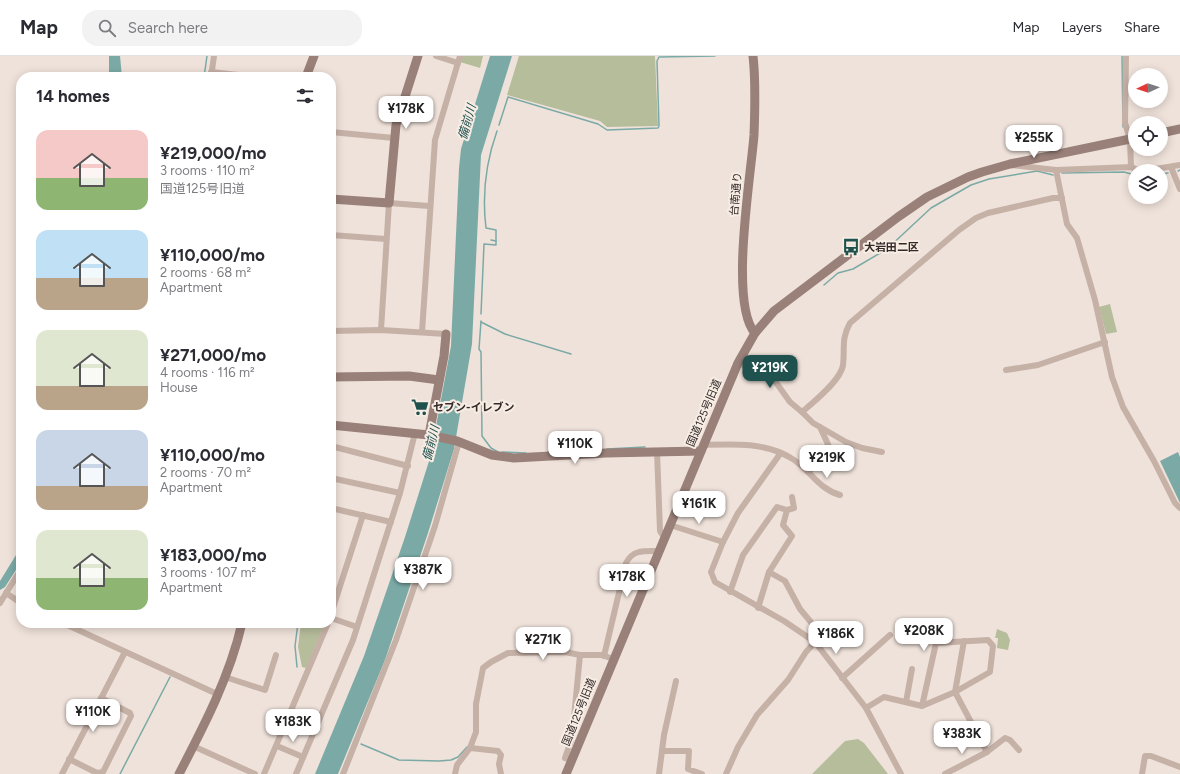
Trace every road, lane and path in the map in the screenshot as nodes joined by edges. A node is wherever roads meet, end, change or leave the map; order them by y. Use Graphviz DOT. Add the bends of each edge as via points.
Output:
graph roads {
  1 [pos="214,56"];
  2 [pos="314,56"];
  3 [pos="418,56"];
  4 [pos="436,56"];
  5 [pos="460,56"];
  6 [pos="754,56"];
  7 [pos="1126,56"];
  8 [pos="458,63"];
  9 [pos="211,72"];
  10 [pos="308,72"];
  11 [pos="1128,129"];
  12 [pos="1180,129"];
  13 [pos="1168,131"];
  14 [pos="336,132"];
  15 [pos="394,138"];
  16 [pos="1128,139"];
  17 [pos="1010,164"];
  18 [pos="1180,165"];
  19 [pos="1128,167"];
  20 [pos="1168,167"];
  21 [pos="1171,167"];
  22 [pos="1056,170"];
  23 [pos="1180,189"];
  24 [pos="1062,198"];
  25 [pos="336,199"];
  26 [pos="388,203"];
  27 [pos="429,206"];
  28 [pos="336,235"];
  29 [pos="386,239"];
  30 [pos="381,330"];
  31 [pos="336,331"];
  32 [pos="422,332"];
  33 [pos="755,333"];
  34 [pos="446,334"];
  35 [pos="1105,342"];
  36 [pos="738,363"];
  37 [pos="1006,370"];
  38 [pos="336,377"];
  39 [pos="439,380"];
  40 [pos="802,412"];
  41 [pos="336,426"];
  42 [pos="820,427"];
  43 [pos="416,433"];
  44 [pos="430,435"];
  45 [pos="458,442"];
  46 [pos="336,447"];
  47 [pos="702,448"];
  48 [pos="657,451"];
  49 [pos="882,452"];
  50 [pos="780,454"];
  51 [pos="408,466"];
  52 [pos="808,472"];
  53 [pos="336,479"];
  54 [pos="400,493"];
  55 [pos="840,495"];
  56 [pos="792,497"];
  57 [pos="1180,508"];
  58 [pos="336,509"];
  59 [pos="787,510"];
  60 [pos="363,515"];
  61 [pos="391,522"];
  62 [pos="670,525"];
  63 [pos="664,537"];
  64 [pos="723,542"];
  65 [pos="659,551"];
  66 [pos="769,572"];
  67 [pos="16,577"];
  68 [pos="730,592"];
  69 [pos="6,593"];
  70 [pos="336,599"];
  71 [pos="16,600"];
  72 [pos="0,602"];
  73 [pos="758,608"];
  74 [pos="336,620"];
  75 [pos="74,628"];
  76 [pos="241,628"];
  77 [pos="326,628"];
  78 [pos="357,628"];
  79 [pos="890,636"];
  80 [pos="964,641"];
  81 [pos="815,642"];
  82 [pos="125,652"];
  83 [pos="276,655"];
  84 [pos="580,655"];
  85 [pos="604,656"];
  86 [pos="614,659"];
  87 [pos="912,669"];
  88 [pos="225,677"];
  89 [pos="842,678"];
  90 [pos="676,681"];
  91 [pos="955,692"];
  92 [pos="217,694"];
  93 [pos="101,698"];
  94 [pos="906,702"];
  95 [pos="922,706"];
  96 [pos="866,708"];
  97 [pos="193,746"];
  98 [pos="276,746"];
  99 [pos="470,748"];
  100 [pos="1019,750"];
  101 [pos="662,751"];
  102 [pos="987,752"];
  103 [pos="303,757"];
  104 [pos="69,759"];
  105 [pos="572,760"];
  106 [pos="1180,767"];
  107 [pos="62,774"];
  108 [pos="179,774"];
  109 [pos="255,774"];
  110 [pos="264,774"];
  111 [pos="296,774"];
  112 [pos="343,774"];
  113 [pos="455,774"];
  114 [pos="501,774"];
  115 [pos="566,774"];
  116 [pos="659,774"];
  117 [pos="702,774"];
  118 [pos="726,774"];
  119 [pos="901,774"];
  120 [pos="945,774"];
  121 [pos="1142,774"];
  1 -- 9 [label="street"];
  2 -- 10 [label="street"];
  3 -- 15 [label="street"];
  4 -- 8 [label="street"];
  5 -- 8 [label="street"];
  6 -- 33 [label="street, 台南通り" via="754,135 742,274 746,311"];
  7 -- 11 [label="street" via="1125,123"];
  8 -- 27 [label="street" via="435,140"];
  12 -- 13 [label="street"];
  14 -- 15 [label="street"];
  15 -- 26 [label="street"];
  16 -- 17 [label="street, 国道125号旧道"];
  17 -- 22 [label="street"];
  17 -- 33 [label="street, 国道125号旧道" via="968,177 913,207 785,302"];
  18 -- 21 [label="street"];
  19 -- 22 [label="street"];
  20 -- 21 [label="street"];
  21 -- 23 [label="street"];
  22 -- 24 [label="street"];
  24 -- 35 [label="street" via="1067,224 1077,238"];
  24 -- 40 [label="street" via="988,212 949,239 850,323 843,343 842,370"];
  25 -- 26 [label="street"];
  26 -- 27 [label="street"];
  26 -- 29 [label="street"];
  27 -- 32 [label="street"];
  28 -- 29 [label="street"];
  29 -- 30 [label="street"];
  30 -- 31 [label="street"];
  30 -- 32 [label="street"];
  32 -- 34 [label="street"];
  33 -- 36 [label="street, 国道125号旧道"];
  34 -- 39 [label="street"];
  35 -- 37 [label="street" via="1038,365"];
  35 -- 57 [label="street" via="1112,377 1123,407"];
  36 -- 40 [label="street" via="762,372 776,381 790,402"];
  36 -- 47 [label="street, 国道125号旧道"];
  38 -- 39 [label="street" via="409,376"];
  39 -- 44 [label="street"];
  40 -- 42 [label="street"];
  41 -- 43 [label="street"];
  42 -- 49 [label="street" via="846,442"];
  42 -- 52 [label="street" via="831,451"];
  43 -- 44 [label="street"];
  43 -- 51 [label="street"];
  44 -- 45 [label="street"];
  45 -- 48 [label="street" via="492,455 514,458"];
  45 -- 112 [label="street" via="435,526 394,646"];
  46 -- 51 [label="street"];
  47 -- 48 [label="street"];
  47 -- 50 [label="street" via="740,444 764,447"];
  47 -- 62 [label="street, 国道125号旧道"];
  48 -- 63 [label="street" via="660,531"];
  50 -- 52 [label="street" via="791,458"];
  50 -- 64 [label="street" via="738,513"];
  51 -- 54 [label="street"];
  52 -- 55 [label="street" via="828,492"];
  53 -- 54 [label="street"];
  54 -- 61 [label="street"];
  56 -- 59 [label="street" via="794,508"];
  58 -- 60 [label="street"];
  59 -- 66 [label="street" via="783,524 792,536"];
  59 -- 68 [label="street" via="777,507 743,555"];
  60 -- 61 [label="street"];
  60 -- 70 [label="street"];
  61 -- 78 [label="street"];
  62 -- 63 [label="street, 国道125号旧道"];
  62 -- 64 [label="street"];
  63 -- 65 [label="street, 国道125号旧道"];
  64 -- 68 [label="street" via="711,572 715,582"];
  65 -- 85 [label="street" via="635,552 628,559"];
  65 -- 86 [label="street, 国道125号旧道"];
  66 -- 73 [label="street"];
  66 -- 81 [label="street" via="785,582 800,609 815,627"];
  67 -- 69 [label="street"];
  68 -- 73 [label="street"];
  69 -- 71 [label="street"];
  69 -- 72 [label="street"];
  73 -- 81 [label="street" via="784,621"];
  74 -- 78 [label="street"];
  75 -- 82 [label="street"];
  76 -- 88 [label="street"];
  77 -- 98 [label="street"];
  78 -- 103 [label="street"];
  79 -- 89 [label="street"];
  80 -- 91 [label="street"];
  80 -- 91 [label="street" via="988,640 993,646 990,672"];
  80 -- 95 [label="street" via="936,642"];
  81 -- 89 [label="street"];
  81 -- 118 [label="street" via="788,680 757,715"];
  82 -- 92 [label="street"];
  82 -- 93 [label="street"];
  83 -- 88 [label="street" via="265,690"];
  84 -- 85 [label="street"];
  84 -- 99 [label="street" via="565,652 508,654 483,668 476,704 476,732"];
  84 -- 105 [label="street" via="572,738 565,758"];
  85 -- 86 [label="street"];
  86 -- 105 [label="street, 国道125号旧道"];
  87 -- 94 [label="street"];
  88 -- 92 [label="street"];
  89 -- 96 [label="street"];
  90 -- 101 [label="street"];
  91 -- 95 [label="street"];
  91 -- 102 [label="street"];
  92 -- 97 [label="street"];
  93 -- 104 [label="street"];
  93 -- 104 [label="street" via="130,713 131,716 103,772 97,773"];
  94 -- 95 [label="street"];
  94 -- 96 [label="street" via="884,697"];
  96 -- 119 [label="street"];
  97 -- 108 [label="street"];
  97 -- 109 [label="street"];
  98 -- 103 [label="street"];
  98 -- 110 [label="street"];
  99 -- 113 [label="street" via="457,765"];
  99 -- 114 [label="street" via="498,752 501,755"];
  100 -- 102 [label="street" via="1005,738"];
  101 -- 116 [label="street"];
  101 -- 117 [label="street" via="689,752 688,769"];
  102 -- 120 [label="street"];
  103 -- 111 [label="street"];
  104 -- 107 [label="street"];
  105 -- 115 [label="street, 国道125号旧道"];
  106 -- 121 [label="street" via="1145,756"];
}
